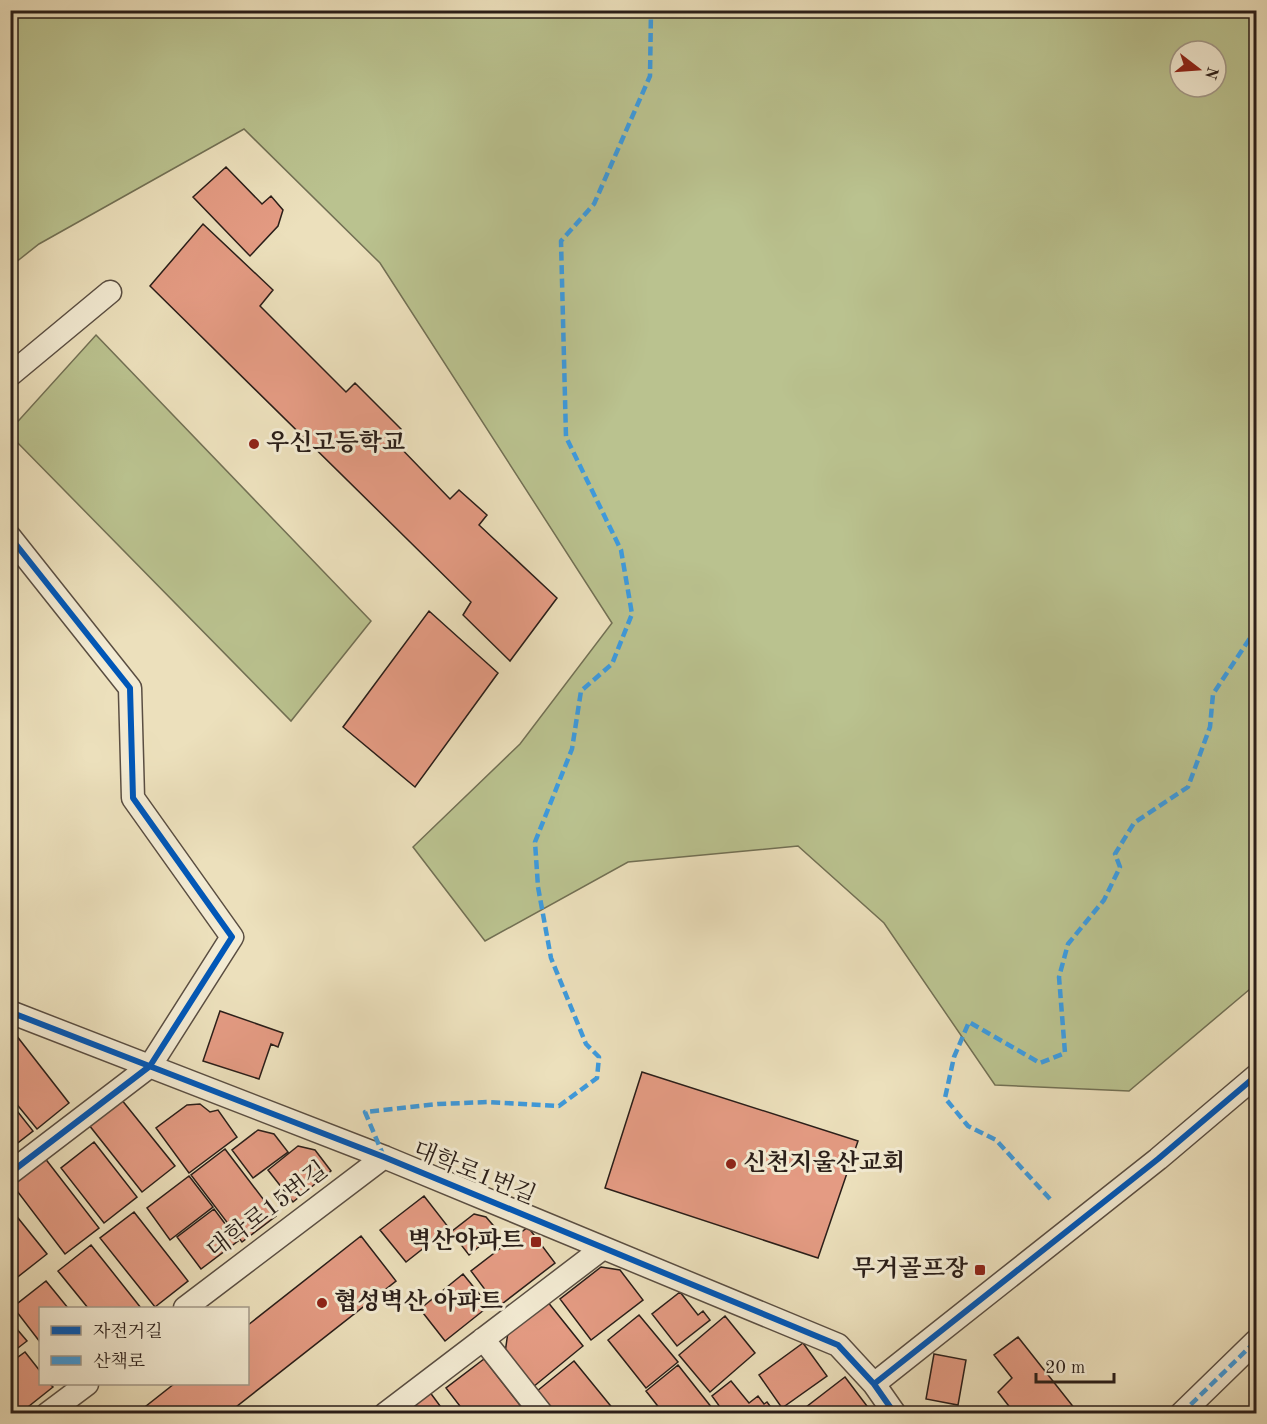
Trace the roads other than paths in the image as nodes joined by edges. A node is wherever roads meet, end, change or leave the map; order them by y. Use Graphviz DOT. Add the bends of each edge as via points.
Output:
graph roads {
  1 [pos="110,292"];
  2 [pos="10,375"];
  3 [pos="10,537"];
  4 [pos="10,1012"];
  5 [pos="150,1066"];
  6 [pos="1257,1076"];
  7 [pos="384,1157"];
  8 [pos="10,1173"];
  9 [pos="603,1248"];
  10 [pos="186,1307"];
  11 [pos="483,1339"];
  12 [pos="1257,1341"];
  13 [pos="874,1384"];
  14 [pos="84,1385"];
  15 [pos="47,1413"];
  16 [pos="385,1413"];
  17 [pos="542,1413"];
  18 [pos="895,1413"];
  19 [pos="1181,1413"];
  1 -- 2 [label="street"];
  3 -- 5 [label="street" via="130,688 133,798 232,937"];
  4 -- 5 [label="street, 대학로1번길"];
  5 -- 7 [label="street, 대학로1번길"];
  5 -- 8 [label="street"];
  6 -- 13 [label="street"];
  7 -- 9 [label="street, 대학로1번길"];
  7 -- 10 [label="street, 대학로15번길"];
  9 -- 11 [label="street"];
  9 -- 13 [label="street, 대학로1번길" via="838,1345"];
  11 -- 16 [label="street"];
  11 -- 17 [label="street"];
  12 -- 19 [label="street"];
  13 -- 18 [label="street, 대학로1번길"];
  14 -- 15 [label="street"];
}
